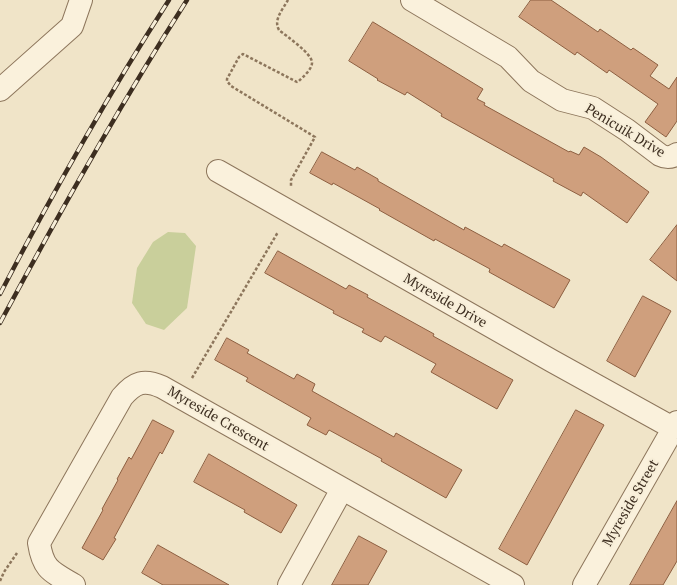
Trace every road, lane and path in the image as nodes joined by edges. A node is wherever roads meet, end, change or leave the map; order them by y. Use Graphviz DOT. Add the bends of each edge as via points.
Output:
graph roads {
  1 [pos="81,0"];
  2 [pos="288,0"];
  3 [pos="412,0"];
  4 [pos="0,90"];
  5 [pos="677,154"];
  6 [pos="218,171"];
  7 [pos="290,212"];
  8 [pos="181,397"];
  9 [pos="675,425"];
  10 [pos="342,489"];
  11 [pos="74,585"];
  12 [pos="289,585"];
  13 [pos="513,585"];
  14 [pos="584,585"];
  1 -- 4 [label="street" via="72,26"];
  2 -- 7 [label="path" via="277,18 276,26 309,55 312,67 299,81 294,82 244,54 239,57 227,81 231,86 315,137 291,180"];
  3 -- 5 [label="street, Penicuik Drive" via="508,57 531,81 562,100 593,108 664,157"];
  6 -- 7 [label="street, Myreside Drive"];
  7 -- 8 [label="path"];
  7 -- 9 [label="street, Myreside Drive"];
  8 -- 10 [label="street, Myreside Crescent"];
  8 -- 11 [label="street, Myreside Crescent" via="153,383 144,382 128,390 38,543 40,555 48,568"];
  9 -- 14 [label="street, Myreside Street"];
  10 -- 12 [label="street"];
  10 -- 13 [label="street, Myreside Crescent"];
}
